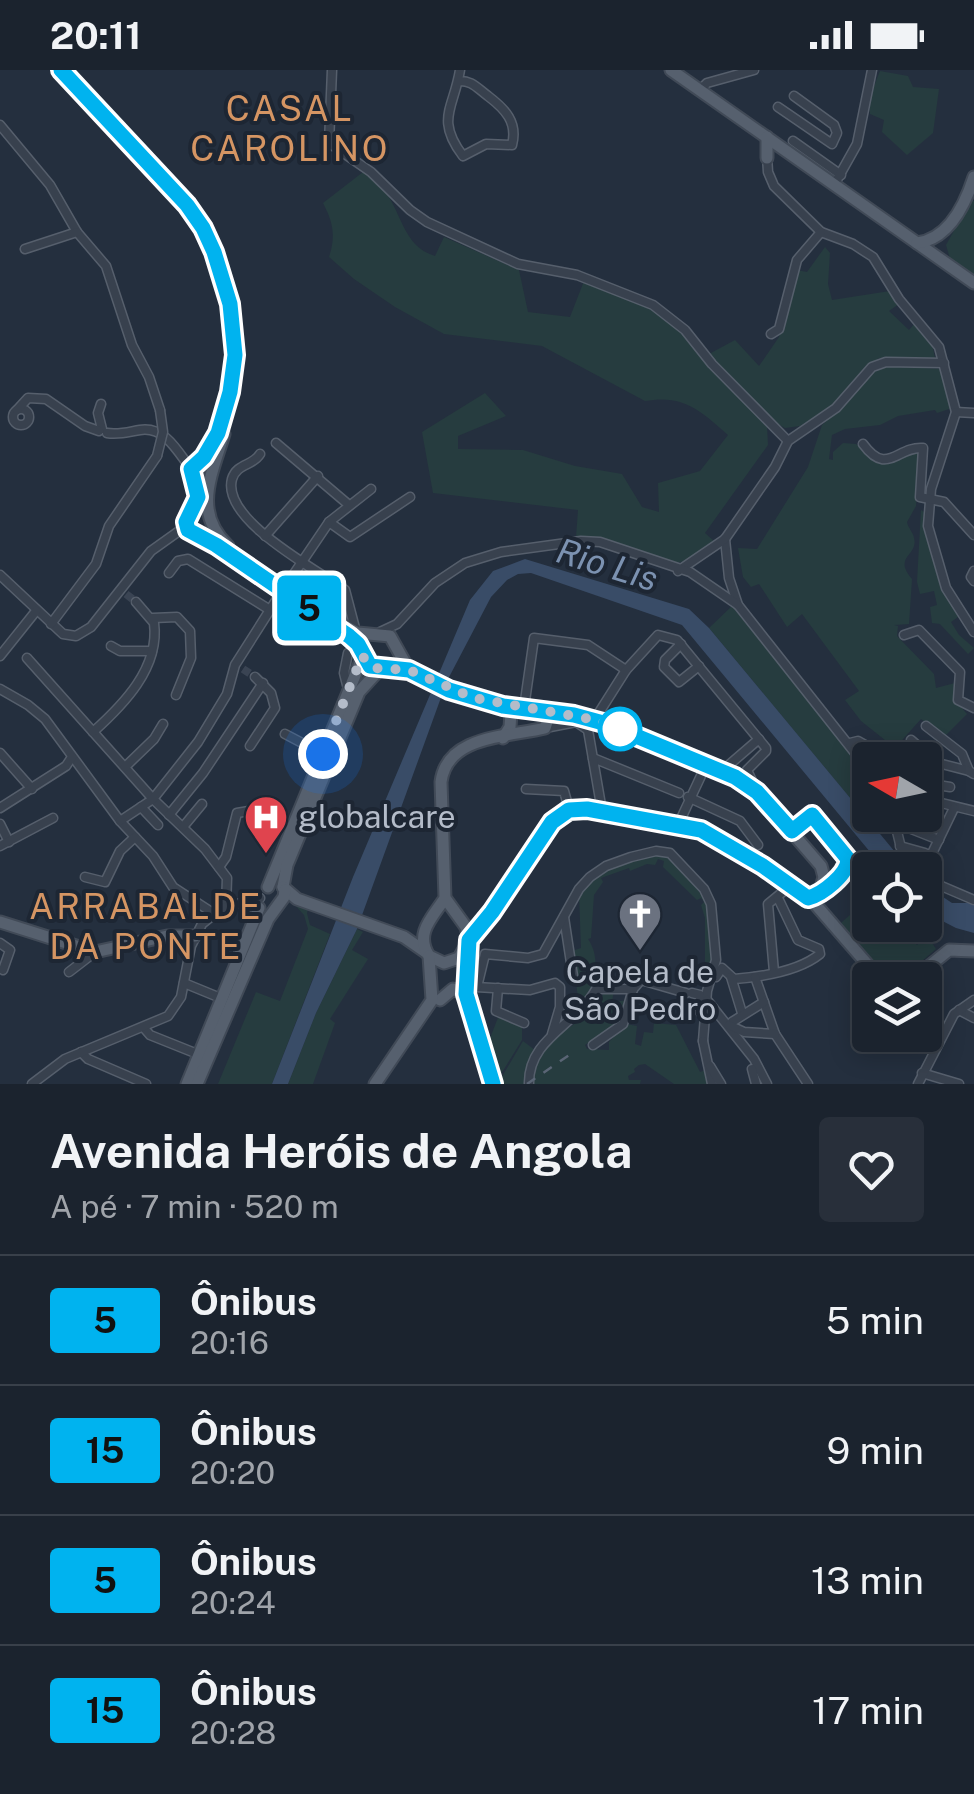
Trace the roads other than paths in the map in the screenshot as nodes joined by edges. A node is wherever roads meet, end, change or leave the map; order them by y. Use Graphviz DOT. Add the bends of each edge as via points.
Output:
graph roads {
  1 [pos="64,70"];
  2 [pos="332,70"];
  3 [pos="460,70"];
  4 [pos="671,70"];
  5 [pos="754,70"];
  6 [pos="872,70"];
  7 [pos="730,73"];
  8 [pos="458,81"];
  9 [pos="703,93"];
  10 [pos="794,96"];
  11 [pos="778,107"];
  12 [pos="0,125"];
  13 [pos="804,126"];
  14 [pos="780,144"];
  15 [pos="767,160"];
  16 [pos="974,177"];
  17 [pos="838,180"];
  18 [pos="77,232"];
  19 [pos="821,232"];
  20 [pos="936,245"];
  21 [pos="25,249"];
  22 [pos="974,283"];
  23 [pos="772,334"];
  24 [pos="944,363"];
  25 [pos="101,404"];
  26 [pos="22,411"];
  27 [pos="956,412"];
  28 [pos="974,413"];
  29 [pos="102,431"];
  30 [pos="788,441"];
  31 [pos="276,443"];
  32 [pos="864,444"];
  33 [pos="260,454"];
  34 [pos="197,464"];
  35 [pos="318,476"];
  36 [pos="372,489"];
  37 [pos="410,497"];
  38 [pos="930,498"];
  39 [pos="348,505"];
  40 [pos="329,522"];
  41 [pos="211,523"];
  42 [pos="195,533"];
  43 [pos="974,534"];
  44 [pos="266,536"];
  45 [pos="725,539"];
  46 [pos="302,560"];
  47 [pos="678,570"];
  48 [pos="974,571"];
  49 [pos="169,573"];
  50 [pos="2,578"];
  51 [pos="974,581"];
  52 [pos="284,589"];
  53 [pos="136,602"];
  54 [pos="738,606"];
  55 [pos="36,610"];
  56 [pos="270,610"];
  57 [pos="153,618"];
  58 [pos="51,624"];
  59 [pos="397,624"];
  60 [pos="356,632"];
  61 [pos="974,632"];
  62 [pos="377,633"];
  63 [pos="904,635"];
  64 [pos="681,644"];
  65 [pos="110,646"];
  66 [pos="398,647"];
  67 [pos="152,651"];
  68 [pos="362,653"];
  69 [pos="348,654"];
  70 [pos="0,656"];
  71 [pos="27,658"];
  72 [pos="699,666"];
  73 [pos="383,668"];
  74 [pos="409,670"];
  75 [pos="626,670"];
  76 [pos="0,689"];
  77 [pos="350,693"];
  78 [pos="176,695"];
  79 [pos="974,708"];
  80 [pos="543,711"];
  81 [pos="512,719"];
  82 [pos="163,724"];
  83 [pos="592,725"];
  84 [pos="926,726"];
  85 [pos="545,728"];
  86 [pos="94,732"];
  87 [pos="285,734"];
  88 [pos="759,740"];
  89 [pos="911,740"];
  90 [pos="850,743"];
  91 [pos="250,746"];
  92 [pos="852,746"];
  93 [pos="0,753"];
  94 [pos="323,754"];
  95 [pos="593,758"];
  96 [pos="75,760"];
  97 [pos="10,762"];
  98 [pos="706,764"];
  99 [pos="124,767"];
  100 [pos="0,769"];
  101 [pos="723,770"];
  102 [pos="971,772"];
  103 [pos="942,786"];
  104 [pos="950,787"];
  105 [pos="32,789"];
  106 [pos="526,790"];
  107 [pos="757,792"];
  108 [pos="686,796"];
  109 [pos="154,799"];
  110 [pos="202,804"];
  111 [pos="942,804"];
  112 [pos="0,808"];
  113 [pos="141,808"];
  114 [pos="954,808"];
  115 [pos="569,810"];
  116 [pos="974,810"];
  117 [pos="249,811"];
  118 [pos="602,812"];
  119 [pos="169,814"];
  120 [pos="52,818"];
  121 [pos="120,821"];
  122 [pos="0,824"];
  123 [pos="678,824"];
  124 [pos="158,825"];
  125 [pos="183,827"];
  126 [pos="897,832"];
  127 [pos="922,832"];
  128 [pos="135,837"];
  129 [pos="939,840"];
  130 [pos="4,844"];
  131 [pos="758,845"];
  132 [pos="900,846"];
  133 [pos="904,852"];
  134 [pos="921,852"];
  135 [pos="933,852"];
  136 [pos="219,867"];
  137 [pos="84,876"];
  138 [pos="820,887"];
  139 [pos="796,888"];
  140 [pos="942,888"];
  141 [pos="970,894"];
  142 [pos="445,898"];
  143 [pos="778,898"];
  144 [pos="268,899"];
  145 [pos="816,905"];
  146 [pos="226,906"];
  147 [pos="213,913"];
  148 [pos="564,917"];
  149 [pos="457,918"];
  150 [pos="0,922"];
  151 [pos="427,924"];
  152 [pos="790,925"];
  153 [pos="770,929"];
  154 [pos="195,936"];
  155 [pos="404,937"];
  156 [pos="0,943"];
  157 [pos="468,944"];
  158 [pos="94,952"];
  159 [pos="971,952"];
  160 [pos="428,954"];
  161 [pos="446,962"];
  162 [pos="865,962"];
  163 [pos="934,962"];
  164 [pos="3,970"];
  165 [pos="69,972"];
  166 [pos="774,972"];
  167 [pos="572,976"];
  168 [pos="730,977"];
  169 [pos="752,977"];
  170 [pos="184,983"];
  171 [pos="498,988"];
  172 [pos="633,989"];
  173 [pos="470,990"];
  174 [pos="223,998"];
  175 [pos="440,1000"];
  176 [pos="707,1000"];
  177 [pos="974,1000"];
  178 [pos="764,1002"];
  179 [pos="959,1010"];
  180 [pos="742,1013"];
  181 [pos="974,1018"];
  182 [pos="524,1023"];
  183 [pos="144,1028"];
  184 [pos="552,1034"];
  185 [pos="774,1034"];
  186 [pos="702,1042"];
  187 [pos="593,1045"];
  188 [pos="81,1052"];
  189 [pos="200,1055"];
  190 [pos="705,1057"];
  191 [pos="752,1069"];
  192 [pos="922,1073"];
  193 [pos="32,1084"];
  194 [pos="146,1084"];
  195 [pos="188,1084"];
  196 [pos="198,1084"];
  197 [pos="375,1084"];
  198 [pos="383,1084"];
  199 [pos="493,1084"];
  200 [pos="528,1084"];
  201 [pos="712,1084"];
  202 [pos="720,1084"];
  203 [pos="756,1084"];
  204 [pos="767,1084"];
  205 [pos="808,1084"];
  206 [pos="918,1084"];
  207 [pos="960,1084"];
  1 -- 34 [label="main road" via="187,205 214,252 230,304 235,355 221,425"];
  2 -- 30 [label="street" via="328,143 417,216 518,264 577,275 653,305 685,330"];
  3 -- 8 [label="street"];
  4 -- 9 [label="main road"];
  5 -- 7 [label="street"];
  6 -- 17 [label="street" via="857,144"];
  7 -- 9 [label="street"];
  8 -- 8 [label="street" via="447,121 463,156 484,145 512,145 512,122 502,104"];
  9 -- 14 [label="main road"];
  10 -- 13 [label="street" via="837,133 832,144"];
  11 -- 13 [label="street"];
  12 -- 18 [label="street" via="50,185"];
  13 -- 14 [label="street"];
  14 -- 15 [label="main road"];
  14 -- 17 [label="main road"];
  15 -- 19 [label="street" via="774,186"];
  16 -- 20 [label="main road"];
  17 -- 20 [label="main road" via="917,242"];
  18 -- 21 [label="street"];
  18 -- 58 [label="street, bridge" via="112,277 162,432 157,456 110,526 96,564"];
  19 -- 23 [label="street" via="797,260 779,330"];
  19 -- 24 [label="street" via="873,257 932,336"];
  20 -- 22 [label="main road" via="946,263"];
  24 -- 27 [label="street"];
  24 -- 30 [label="street" via="876,364 836,408"];
  25 -- 29 [label="street"];
  26 -- 29 [label="street" via="36,397 46,399"];
  27 -- 28 [label="street"];
  27 -- 38 [label="street"];
  29 -- 34 [label="street" via="158,432"];
  30 -- 45 [label="street"];
  31 -- 35 [label="street"];
  32 -- 38 [label="street" via="884,460 923,448 920,498"];
  33 -- 44 [label="street" via="236,470 232,492"];
  34 -- 41 [label="main road"];
  34 -- 42 [label="main road"];
  35 -- 39 [label="street"];
  35 -- 44 [label="street"];
  36 -- 39 [label="street"];
  37 -- 40 [label="street" via="350,537"];
  38 -- 43 [label="street" via="944,502"];
  38 -- 61 [label="street" via="928,526 940,570"];
  39 -- 40 [label="street"];
  40 -- 46 [label="street"];
  41 -- 42 [label="main road" via="208,533"];
  41 -- 52 [label="main road" via="234,552"];
  42 -- 52 [label="main road"];
  42 -- 58 [label="street" via="174,536 151,551 123,592 81,634 68,636"];
  44 -- 46 [label="street"];
  45 -- 47 [label="street"];
  45 -- 54 [label="street"];
  46 -- 52 [label="street"];
  46 -- 60 [label="street" via="346,590"];
  47 -- 54 [label="street"];
  47 -- 59 [label="street" via="581,541 479,557 435,583"];
  48 -- 51 [label="street"];
  49 -- 56 [label="street" via="188,559"];
  50 -- 55 [label="street"];
  52 -- 56 [label="street"];
  52 -- 60 [label="main road"];
  52 -- 68 [label="main road"];
  53 -- 57 [label="street"];
  54 -- 90 [label="street"];
  55 -- 58 [label="street"];
  55 -- 70 [label="street"];
  56 -- 109 [label="street" via="198,742"];
  57 -- 67 [label="street"];
  57 -- 78 [label="street" via="176,617 190,631 191,658"];
  59 -- 62 [label="street"];
  59 -- 66 [label="street"];
  60 -- 62 [label="main road"];
  62 -- 66 [label="main road"];
  62 -- 68 [label="main road" via="365,640"];
  63 -- 79 [label="street" via="920,630 962,675 958,700"];
  64 -- 72 [label="street"];
  64 -- 72 [label="street" via="664,665 679,682"];
  64 -- 75 [label="street" via="658,635"];
  65 -- 67 [label="street"];
  66 -- 73 [label="main road" via="395,661"];
  66 -- 74 [label="main road"];
  67 -- 86 [label="street" via="131,696"];
  68 -- 73 [label="main road" via="370,666"];
  68 -- 77 [label="main road"];
  69 -- 77 [label="street"];
  71 -- 86 [label="street"];
  72 -- 88 [label="street"];
  73 -- 74 [label="main road"];
  73 -- 144 [label="main road" via="354,703"];
  74 -- 81 [label="main road"];
  75 -- 81 [label="street" via="591,646 534,638"];
  75 -- 83 [label="street"];
  76 -- 96 [label="street" via="39,714"];
  77 -- 94 [label="main road"];
  80 -- 81 [label="main road"];
  80 -- 83 [label="main road"];
  80 -- 85 [label="main road"];
  81 -- 85 [label="main road"];
  81 -- 142 [label="main road" via="445,764"];
  82 -- 99 [label="street"];
  83 -- 85 [label="street"];
  83 -- 95 [label="street"];
  83 -- 98 [label="main road"];
  84 -- 102 [label="street" via="962,754"];
  86 -- 99 [label="street"];
  87 -- 94 [label="street"];
  88 -- 101 [label="street"];
  88 -- 107 [label="street" via="766,751 746,772"];
  89 -- 102 [label="street" via="938,763"];
  90 -- 92 [label="street"];
  91 -- 119 [label="street" via="275,712 259,680 203,773"];
  93 -- 97 [label="street"];
  94 -- 144 [label="main road"];
  95 -- 108 [label="street"];
  95 -- 118 [label="street"];
  96 -- 105 [label="street"];
  96 -- 121 [label="street"];
  97 -- 100 [label="street"];
  97 -- 105 [label="street"];
  98 -- 101 [label="main road"];
  98 -- 108 [label="street"];
  99 -- 109 [label="street"];
  101 -- 107 [label="main road"];
  103 -- 104 [label="street"];
  105 -- 112 [label="street"];
  106 -- 115 [label="street" via="565,792"];
  107 -- 138 [label="main road" via="821,866"];
  108 -- 123 [label="street"];
  108 -- 131 [label="street" via="742,822"];
  109 -- 113 [label="street"];
  109 -- 119 [label="street"];
  110 -- 125 [label="street"];
  111 -- 114 [label="street"];
  113 -- 121 [label="street"];
  113 -- 124 [label="street"];
  114 -- 116 [label="street"];
  114 -- 129 [label="street"];
  115 -- 118 [label="main road"];
  115 -- 157 [label="main road" via="552,822"];
  117 -- 136 [label="street" via="237,814"];
  118 -- 123 [label="street"];
  119 -- 125 [label="street"];
  120 -- 130 [label="street"];
  121 -- 128 [label="street"];
  122 -- 130 [label="street"];
  123 -- 139 [label="street" via="708,834"];
  125 -- 136 [label="street"];
  126 -- 132 [label="street"];
  127 -- 129 [label="street"];
  128 -- 137 [label="street" via="105,882"];
  128 -- 147 [label="street" via="175,890"];
  129 -- 135 [label="street"];
  132 -- 133 [label="street"];
  132 -- 134 [label="street"];
  136 -- 146 [label="street" via="227,878"];
  138 -- 139 [label="street"];
  138 -- 145 [label="main road"];
  139 -- 143 [label="street"];
  139 -- 145 [label="street"];
  140 -- 141 [label="street"];
  142 -- 149 [label="main road"];
  142 -- 151 [label="main road"];
  143 -- 152 [label="street"];
  143 -- 153 [label="street" via="768,906"];
  144 -- 146 [label="street"];
  144 -- 155 [label="main road" via="297,898"];
  144 -- 174 [label="main road"];
  144 -- 196 [label="main road"];
  145 -- 162 [label="main road"];
  146 -- 147 [label="street"];
  147 -- 154 [label="street"];
  148 -- 167 [label="street"];
  148 -- 173 [label="street" via="540,956 483,955"];
  148 -- 176 [label="street" via="584,882 606,866 656,850 673,855 711,904 716,960"];
  149 -- 151 [label="main road" via="443,915"];
  149 -- 157 [label="main road"];
  150 -- 158 [label="main road"];
  151 -- 155 [label="main road"];
  151 -- 160 [label="main road" via="422,938"];
  152 -- 153 [label="street"];
  152 -- 166 [label="street" via="798,940 821,950 816,958"];
  153 -- 166 [label="street"];
  154 -- 158 [label="main road"];
  154 -- 170 [label="street"];
  155 -- 160 [label="main road"];
  156 -- 164 [label="street" via="10,950"];
  157 -- 161 [label="main road" via="460,958"];
  157 -- 173 [label="main road"];
  158 -- 165 [label="street"];
  159 -- 163 [label="main road" via="946,952"];
  160 -- 161 [label="main road"];
  160 -- 197 [label="main road" via="430,1004"];
  161 -- 173 [label="main road"];
  161 -- 175 [label="main road" via="438,974"];
  166 -- 169 [label="street"];
  168 -- 169 [label="street"];
  168 -- 176 [label="street" via="720,969"];
  168 -- 180 [label="street"];
  169 -- 178 [label="street"];
  170 -- 174 [label="street"];
  170 -- 183 [label="street" via="172,1012"];
  171 -- 173 [label="street"];
  171 -- 182 [label="street" via="496,1011"];
  171 -- 184 [label="street" via="558,985"];
  172 -- 184 [label="street" via="596,988 586,1007"];
  172 -- 186 [label="street" via="641,980 700,996"];
  172 -- 187 [label="street" via="623,1024"];
  173 -- 175 [label="main road" via="454,989"];
  173 -- 199 [label="main road"];
  174 -- 189 [label="main road"];
  175 -- 198 [label="main road"];
  176 -- 186 [label="street"];
  176 -- 204 [label="street"];
  177 -- 179 [label="street"];
  178 -- 180 [label="street"];
  178 -- 185 [label="street"];
  179 -- 181 [label="street"];
  179 -- 192 [label="street"];
  180 -- 185 [label="street" via="730,1023 744,1032"];
  183 -- 188 [label="street"];
  183 -- 189 [label="street"];
  184 -- 200 [label="street" via="536,1051"];
  185 -- 205 [label="street"];
  186 -- 190 [label="street"];
  188 -- 193 [label="street"];
  188 -- 194 [label="street"];
  189 -- 195 [label="main road"];
  190 -- 201 [label="street"];
  190 -- 202 [label="street"];
  191 -- 203 [label="street"];
  192 -- 206 [label="street"];
  192 -- 207 [label="street"];
}
